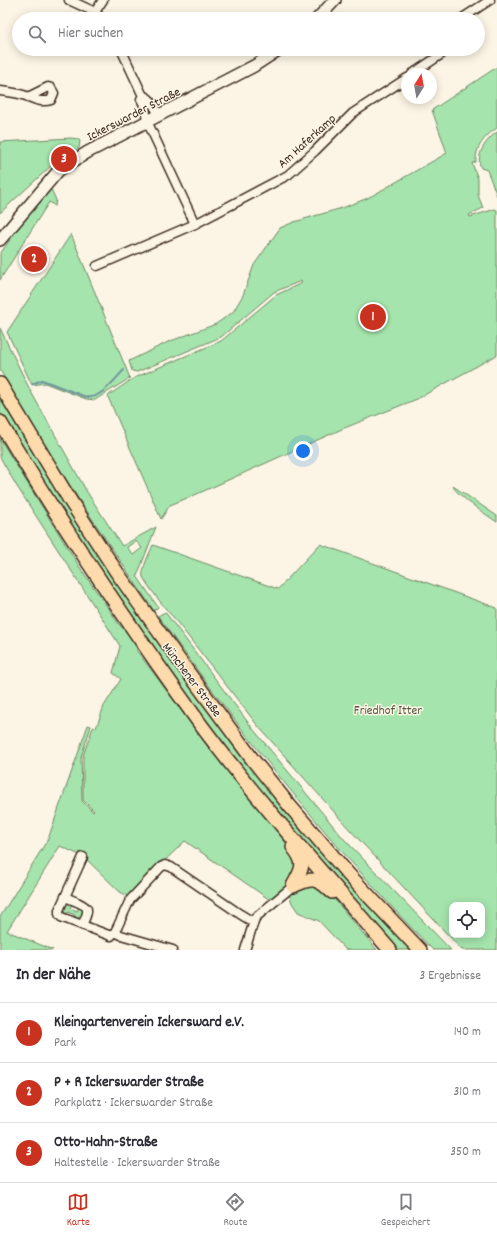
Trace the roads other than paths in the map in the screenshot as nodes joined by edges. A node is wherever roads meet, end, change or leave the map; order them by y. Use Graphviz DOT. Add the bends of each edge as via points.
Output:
graph roads {
  1 [pos="69,0"];
  2 [pos="103,0"];
  3 [pos="335,0"];
  4 [pos="490,0"];
  5 [pos="95,12"];
  6 [pos="324,12"];
  7 [pos="472,12"];
  8 [pos="124,56"];
  9 [pos="269,56"];
  10 [pos="439,56"];
  11 [pos="421,68"];
  12 [pos="401,82"];
  13 [pos="0,91"];
  14 [pos="142,96"];
  15 [pos="28,97"];
  16 [pos="159,115"];
  17 [pos="148,121"];
  18 [pos="195,224"];
  19 [pos="0,240"];
  20 [pos="97,266"];
  21 [pos="0,384"];
  22 [pos="0,422"];
  23 [pos="289,835"];
  24 [pos="83,857"];
  25 [pos="293,886"];
  26 [pos="65,897"];
  27 [pos="349,903"];
  28 [pos="253,922"];
  29 [pos="82,925"];
  30 [pos="115,932"];
  31 [pos="173,950"];
  32 [pos="245,950"];
  33 [pos="390,950"];
  34 [pos="420,950"];
  1 -- 5 [label="street"];
  2 -- 5 [label="street"];
  3 -- 6 [label="main road"];
  4 -- 7 [label="street"];
  8 -- 14 [label="street"];
  9 -- 16 [label="main road, Ickerswarder Straße"];
  10 -- 11 [label="street"];
  12 -- 18 [label="street, Am Haferkamp" via="353,113 288,175"];
  13 -- 15 [label="street"];
  14 -- 16 [label="street" via="151,101"];
  14 -- 17 [label="street"];
  16 -- 17 [label="main road, Ickerswarder Straße"];
  17 -- 18 [label="street"];
  17 -- 19 [label="main road, Ickerswarder Straße" via="63,167"];
  18 -- 20 [label="street, Am Haferkamp"];
  21 -- 34 [label="main road, Münchener Straße" via="71,502 183,667 289,805"];
  22 -- 23 [label="main road, Münchener Straße" via="79,549 169,681 214,744"];
  23 -- 25 [label="main road" via="290,843 300,856 303,866"];
  23 -- 27 [label="main road, Münchener Straße"];
  24 -- 26 [label="street"];
  25 -- 27 [label="main road" via="309,879 317,880 337,897"];
  25 -- 28 [label="street"];
  26 -- 29 [label="street" via="87,909"];
  26 -- 29 [label="street" via="59,914"];
  27 -- 33 [label="main road, Münchener Straße"];
  28 -- 30 [label="street" via="165,865 130,900"];
  28 -- 32 [label="street"];
  29 -- 30 [label="street" via="111,936"];
  30 -- 31 [label="street"];
}
